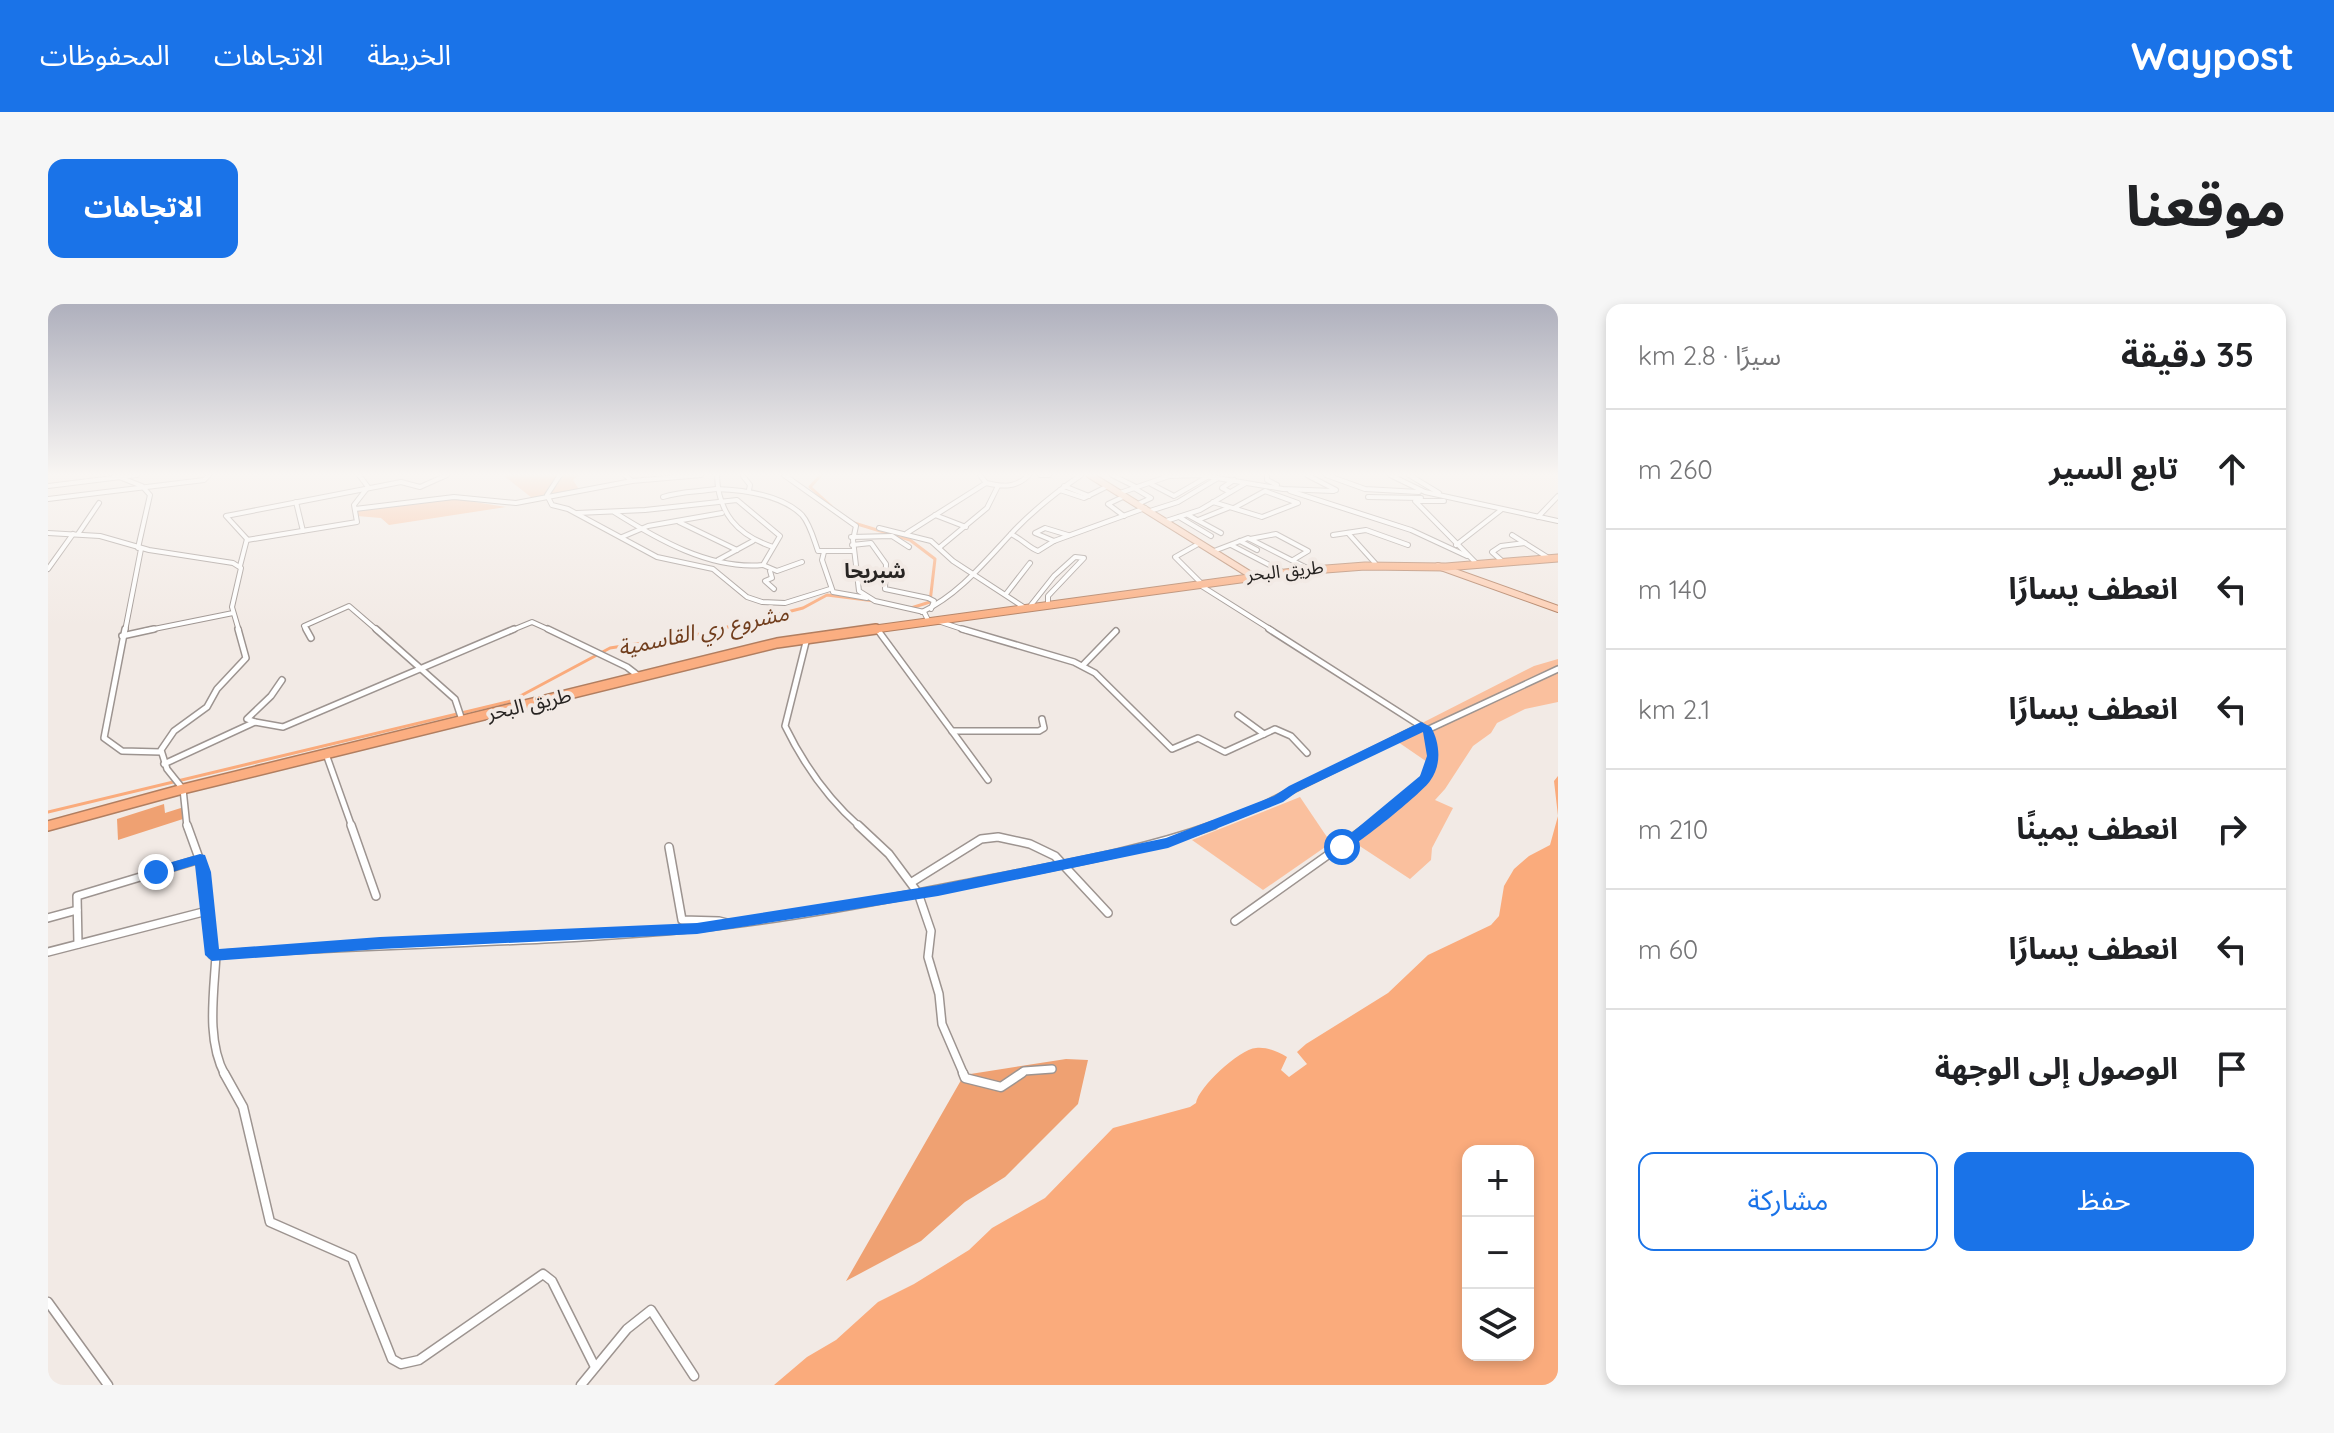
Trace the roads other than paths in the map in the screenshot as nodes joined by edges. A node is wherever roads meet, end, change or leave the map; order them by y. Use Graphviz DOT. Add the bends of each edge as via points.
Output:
graph roads {
  1 [pos="82,525"];
  2 [pos="145,525"];
  3 [pos="234,525"];
  4 [pos="302,525"];
  5 [pos="336,525"];
  6 [pos="600,525"];
  7 [pos="637,525"];
  8 [pos="657,525"];
  9 [pos="685,525"];
  10 [pos="736,525"];
  11 [pos="769,525"];
  12 [pos="806,525"];
  13 [pos="855,525"];
  14 [pos="919,525"];
  15 [pos="962,525"];
  16 [pos="1020,525"];
  17 [pos="1096,525"];
  18 [pos="1173,525"];
  19 [pos="1193,525"];
  20 [pos="1208,525"];
  21 [pos="1396,525"];
  22 [pos="1438,525"];
  23 [pos="1481,525"];
  24 [pos="966,527"];
  25 [pos="641,528"];
  26 [pos="879,528"];
  27 [pos="303,531"];
  28 [pos="48,533"];
  29 [pos="907,533"];
  30 [pos="1221,533"];
  31 [pos="1348,533"];
  32 [pos="75,534"];
  33 [pos="1011,534"];
  34 [pos="1068,535"];
  35 [pos="1333,535"];
  36 [pos="1512,535"];
  37 [pos="1211,536"];
  38 [pos="622,537"];
  39 [pos="851,537"];
  40 [pos="247,540"];
  41 [pos="1253,540"];
  42 [pos="753,541"];
  43 [pos="1054,541"];
  44 [pos="1240,541"];
  45 [pos="1200,543"];
  46 [pos="1525,543"];
  47 [pos="1231,545"];
  48 [pos="1408,545"];
  49 [pos="1456,545"];
  50 [pos="1248,546"];
  51 [pos="1265,546"];
  52 [pos="773,547"];
  53 [pos="909,547"];
  54 [pos="940,547"];
  55 [pos="140,548"];
  56 [pos="853,548"];
  57 [pos="737,550"];
  58 [pos="1240,550"];
  59 [pos="1257,550"];
  60 [pos="1214,551"];
  61 [pos="1274,551"];
  62 [pos="824,552"];
  63 [pos="1249,554"];
  64 [pos="1281,555"];
  65 [pos="1467,556"];
  66 [pos="1547,557"];
  67 [pos="1558,557"];
  68 [pos="1257,559"];
  69 [pos="719,560"];
  70 [pos="1293,560"];
  71 [pos="1502,561"];
  72 [pos="802,562"];
  73 [pos="1030,563"];
  74 [pos="1265,563"];
  75 [pos="1375,563"];
  76 [pos="1476,563"];
  77 [pos="763,565"];
  78 [pos="240,566"];
  79 [pos="709,568"];
  80 [pos="1307,568"];
  81 [pos="48,569"];
  82 [pos="1448,569"];
  83 [pos="770,571"];
  84 [pos="1281,571"];
  85 [pos="972,573"];
  86 [pos="1056,574"];
  87 [pos="1253,575"];
  88 [pos="1064,577"];
  89 [pos="1200,583"];
  90 [pos="774,589"];
  91 [pos="830,589"];
  92 [pos="1006,594"];
  93 [pos="1044,600"];
  94 [pos="875,601"];
  95 [pos="1023,607"];
  96 [pos="931,609"];
  97 [pos="1558,609"];
  98 [pos="233,613"];
  99 [pos="927,616"];
  100 [pos="876,628"];
  101 [pos="1116,631"];
  102 [pos="122,636"];
  103 [pos="311,638"];
  104 [pos="807,638"];
  105 [pos="1083,665"];
  106 [pos="420,669"];
  107 [pos="1558,669"];
  108 [pos="640,677"];
  109 [pos="282,680"];
  110 [pos="1238,715"];
  111 [pos="461,716"];
  112 [pos="1042,719"];
  113 [pos="255,722"];
  114 [pos="1424,728"];
  115 [pos="952,731"];
  116 [pos="1264,734"];
  117 [pos="161,752"];
  118 [pos="1307,753"];
  119 [pos="326,754"];
  120 [pos="164,764"];
  121 [pos="988,780"];
  122 [pos="179,784"];
  123 [pos="48,826"];
  124 [pos="669,847"];
  125 [pos="200,859"];
  126 [pos="1064,865"];
  127 [pos="912,882"];
  128 [pos="918,893"];
  129 [pos="376,896"];
  130 [pos="77,910"];
  131 [pos="207,911"];
  132 [pos="1108,913"];
  133 [pos="48,918"];
  134 [pos="1235,921"];
  135 [pos="731,924"];
  136 [pos="78,944"];
  137 [pos="48,952"];
  138 [pos="216,955"];
  139 [pos="1052,1069"];
  140 [pos="48,1302"];
  141 [pos="595,1367"];
  142 [pos="694,1376"];
  143 [pos="108,1385"];
  144 [pos="581,1385"];
  1 -- 32 [label="street"];
  2 -- 55 [label="street"];
  3 -- 40 [label="street"];
  4 -- 27 [label="street"];
  5 -- 27 [label="street"];
  6 -- 38 [label="street"];
  7 -- 25 [label="street"];
  8 -- 25 [label="street"];
  9 -- 57 [label="street"];
  10 -- 42 [label="street"];
  11 -- 52 [label="street" via="779,534"];
  12 -- 62 [label="street" via="817,550"];
  13 -- 39 [label="street"];
  14 -- 29 [label="street"];
  15 -- 24 [label="street"];
  16 -- 33 [label="street"];
  17 -- 34 [label="street"];
  18 -- 45 [label="main road"];
  19 -- 37 [label="street"];
  20 -- 30 [label="street"];
  21 -- 65 [label="street"];
  22 -- 49 [label="street"];
  23 -- 49 [label="street"];
  24 -- 54 [label="street"];
  25 -- 38 [label="street"];
  25 -- 69 [label="street"];
  26 -- 29 [label="street"];
  27 -- 40 [label="street"];
  28 -- 32 [label="street"];
  29 -- 54 [label="street"];
  31 -- 35 [label="street"];
  31 -- 48 [label="street" via="1366,530"];
  31 -- 75 [label="street"];
  32 -- 55 [label="street"];
  32 -- 81 [label="street"];
  33 -- 43 [label="street" via="1036,551"];
  33 -- 85 [label="street"];
  34 -- 43 [label="street"];
  34 -- 43 [label="street" via="1045,528 1035,533"];
  36 -- 46 [label="street"];
  38 -- 79 [label="street" via="657,557"];
  39 -- 53 [label="street" via="892,536"];
  39 -- 56 [label="street"];
  40 -- 78 [label="street"];
  41 -- 44 [label="street"];
  41 -- 50 [label="street"];
  41 -- 51 [label="street"];
  41 -- 70 [label="street" via="1276,534 1308,551"];
  42 -- 52 [label="street"];
  42 -- 57 [label="street"];
  44 -- 47 [label="street"];
  44 -- 50 [label="street"];
  45 -- 60 [label="main road"];
  45 -- 89 [label="street" via="1175,557"];
  46 -- 66 [label="street"];
  46 -- 71 [label="street" via="1492,552"];
  47 -- 58 [label="street"];
  47 -- 60 [label="street"];
  49 -- 65 [label="street"];
  50 -- 58 [label="street"];
  50 -- 59 [label="street"];
  51 -- 59 [label="street"];
  51 -- 61 [label="street"];
  52 -- 77 [label="street"];
  54 -- 85 [label="street"];
  55 -- 78 [label="street"];
  55 -- 102 [label="street"];
  56 -- 62 [label="street"];
  56 -- 94 [label="street" via="857,587"];
  56 -- 96 [label="street" via="873,545 886,564 886,590 903,598 932,599"];
  57 -- 69 [label="street"];
  58 -- 63 [label="street"];
  59 -- 63 [label="street"];
  60 -- 87 [label="main road"];
  61 -- 64 [label="street"];
  61 -- 68 [label="street"];
  62 -- 91 [label="street"];
  63 -- 68 [label="street"];
  64 -- 70 [label="street"];
  64 -- 74 [label="street"];
  65 -- 76 [label="street"];
  66 -- 67 [label="highway, طريق البحر"];
  66 -- 71 [label="highway, طريق البحر"];
  67 -- 82 [label="highway, طريق البحر"];
  68 -- 74 [label="street"];
  69 -- 77 [label="street"];
  69 -- 79 [label="street"];
  70 -- 80 [label="street"];
  71 -- 76 [label="highway, طريق البحر"];
  72 -- 83 [label="street"];
  73 -- 92 [label="street"];
  74 -- 84 [label="street"];
  75 -- 80 [label="highway, طريق البحر"];
  75 -- 82 [label="highway, طريق البحر"];
  76 -- 82 [label="highway, طريق البحر"];
  77 -- 83 [label="street"];
  78 -- 98 [label="street"];
  79 -- 91 [label="street" via="747,597 767,604"];
  80 -- 84 [label="highway, طريق البحر"];
  82 -- 87 [label="highway, طريق البحر" via="1365,566"];
  82 -- 97 [label="main road"];
  83 -- 90 [label="street" via="772,578 765,581"];
  84 -- 87 [label="highway, طريق البحر"];
  85 -- 92 [label="street"];
  85 -- 96 [label="street"];
  86 -- 88 [label="street"];
  86 -- 88 [label="street" via="1075,557 1084,558"];
  86 -- 93 [label="street"];
  87 -- 89 [label="highway, طريق البحر"];
  88 -- 93 [label="street"];
  89 -- 93 [label="highway, طريق البحر"];
  89 -- 114 [label="street"];
  91 -- 94 [label="street"];
  92 -- 95 [label="street"];
  93 -- 95 [label="highway, طريق البحر"];
  94 -- 99 [label="street"];
  95 -- 99 [label="highway, طريق البحر"];
  96 -- 99 [label="street"];
  98 -- 102 [label="street"];
  98 -- 117 [label="street" via="246,658 207,707 170,735"];
  99 -- 100 [label="highway, طريق البحر"];
  99 -- 105 [label="street"];
  100 -- 104 [label="highway, طريق البحر"];
  100 -- 115 [label="street"];
  101 -- 105 [label="street"];
  102 -- 117 [label="street" via="104,738 128,753"];
  103 -- 106 [label="street" via="304,626 348,606"];
  104 -- 108 [label="highway, طريق البحر"];
  104 -- 127 [label="street" via="785,726 834,804"];
  105 -- 116 [label="street" via="1172,749 1198,738 1225,752"];
  106 -- 108 [label="street" via="534,622"];
  106 -- 111 [label="street" via="455,699"];
  106 -- 113 [label="street" via="283,727"];
  107 -- 114 [label="street"];
  108 -- 111 [label="highway, طريق البحر"];
  109 -- 113 [label="street" via="247,719"];
  110 -- 116 [label="street"];
  111 -- 119 [label="highway, طريق البحر"];
  112 -- 115 [label="street" via="1044,728 1039,731"];
  113 -- 120 [label="street"];
  114 -- 126 [label="street" via="1211,828 1168,843"];
  114 -- 134 [label="street" via="1433,756 1422,783 1360,834"];
  115 -- 121 [label="street"];
  116 -- 118 [label="street" via="1283,732"];
  117 -- 120 [label="street"];
  119 -- 122 [label="highway, طريق البحر"];
  119 -- 129 [label="street"];
  120 -- 122 [label="street"];
  122 -- 123 [label="highway, طريق البحر"];
  122 -- 125 [label="street" via="187,829"];
  124 -- 135 [label="street" via="682,920"];
  125 -- 130 [label="street" via="77,896"];
  125 -- 131 [label="street"];
  126 -- 127 [label="street" via="1045,849 988,837"];
  126 -- 128 [label="street"];
  126 -- 132 [label="street"];
  127 -- 128 [label="street"];
  128 -- 135 [label="street"];
  128 -- 139 [label="street" via="931,931 928,957 942,1024 965,1078 1001,1087 1024,1071"];
  130 -- 133 [label="street"];
  130 -- 136 [label="street"];
  131 -- 136 [label="street"];
  131 -- 138 [label="street"];
  135 -- 138 [label="street"];
  136 -- 137 [label="street"];
  138 -- 141 [label="street" via="217,1060 243,1107 270,1222 352,1258 392,1359 406,1364 426,1356 543,1274 552,1281"];
  140 -- 143 [label="street"];
  141 -- 142 [label="street" via="651,1310"];
  141 -- 144 [label="street"];
}
